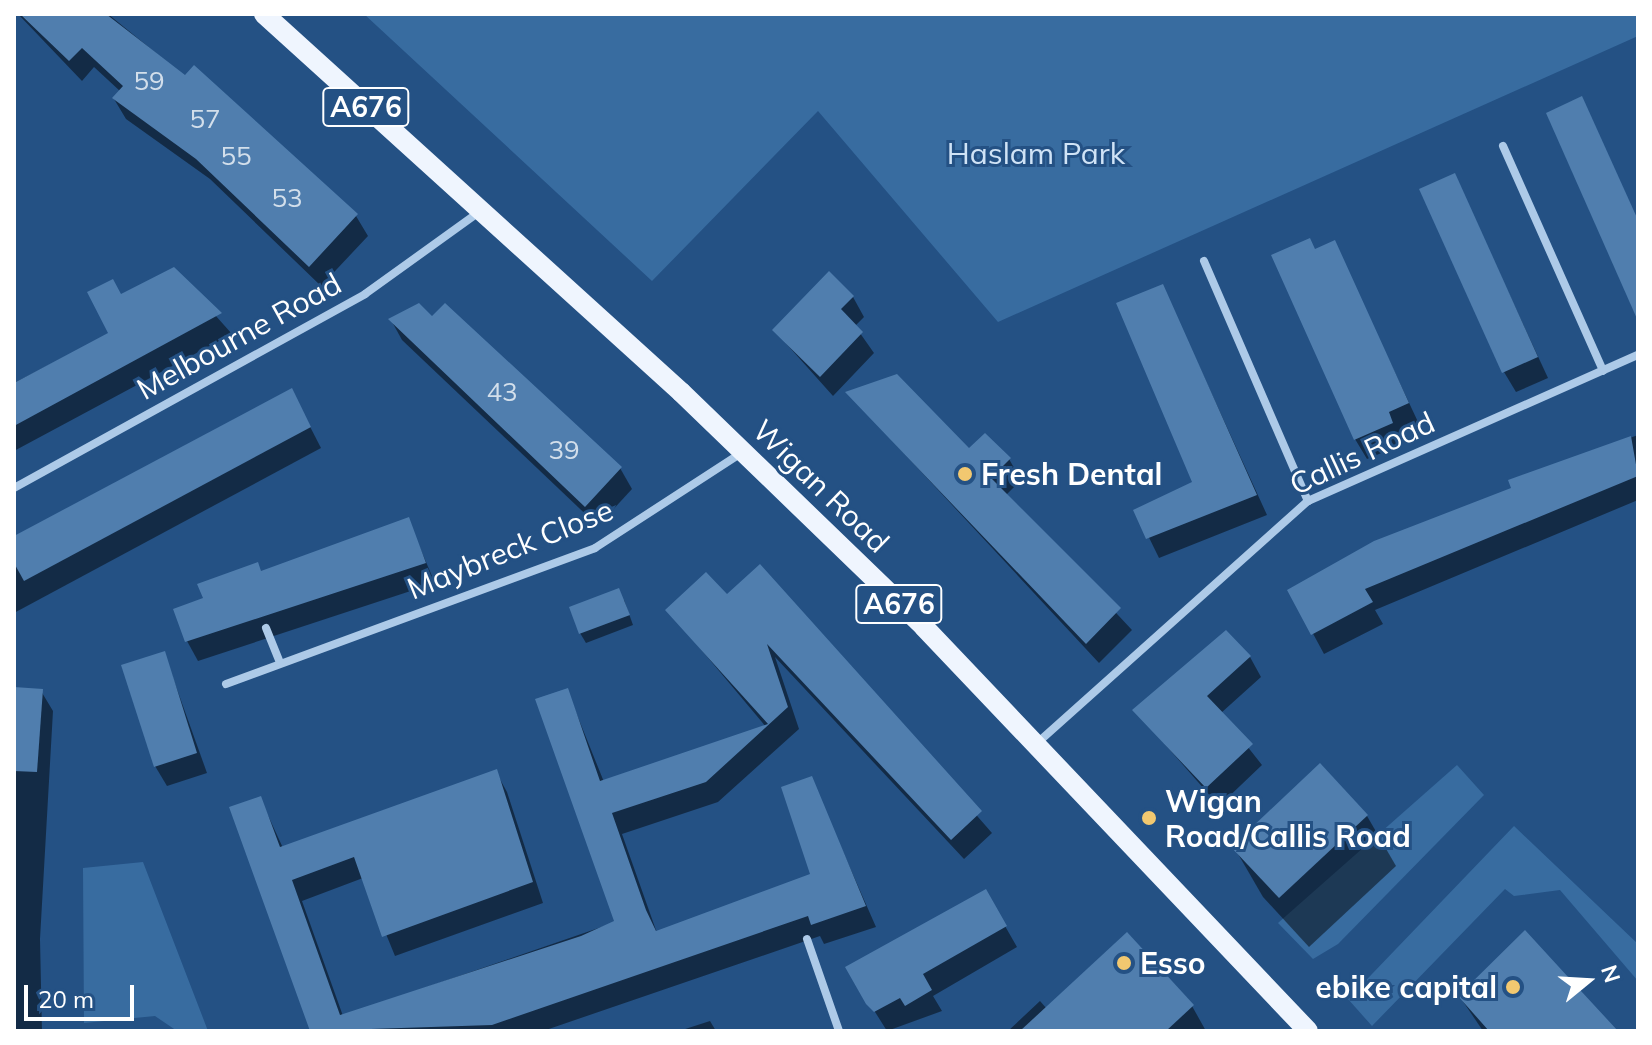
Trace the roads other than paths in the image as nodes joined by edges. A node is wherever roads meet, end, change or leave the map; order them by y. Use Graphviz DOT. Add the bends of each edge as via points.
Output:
graph roads {
  1 [pos="264,14"];
  2 [pos="1503,146"];
  3 [pos="479,212"];
  4 [pos="1204,261"];
  5 [pos="1638,355"];
  6 [pos="1603,371"];
  7 [pos="743,452"];
  8 [pos="14,488"];
  9 [pos="1308,501"];
  10 [pos="266,628"];
  11 [pos="280,663"];
  12 [pos="226,684"];
  13 [pos="1035,745"];
  14 [pos="807,939"];
  15 [pos="839,1031"];
  16 [pos="1308,1031"];
  1 -- 3 [label="main road, Wigan Road / A676"];
  2 -- 6 [label="street"];
  3 -- 7 [label="main road, Wigan Road / A676"];
  3 -- 8 [label="street, Melbourne Road" via="365,294"];
  4 -- 9 [label="street"];
  5 -- 6 [label="street, Callis Road"];
  6 -- 9 [label="street, Callis Road"];
  7 -- 11 [label="street, Maybreck Close" via="595,548"];
  7 -- 13 [label="main road, Wigan Road / A676"];
  9 -- 13 [label="street, Callis Road"];
  10 -- 11 [label="street"];
  11 -- 12 [label="street, Maybreck Close"];
  13 -- 16 [label="main road, Wigan Road / A676"];
  14 -- 15 [label="street"];
}
